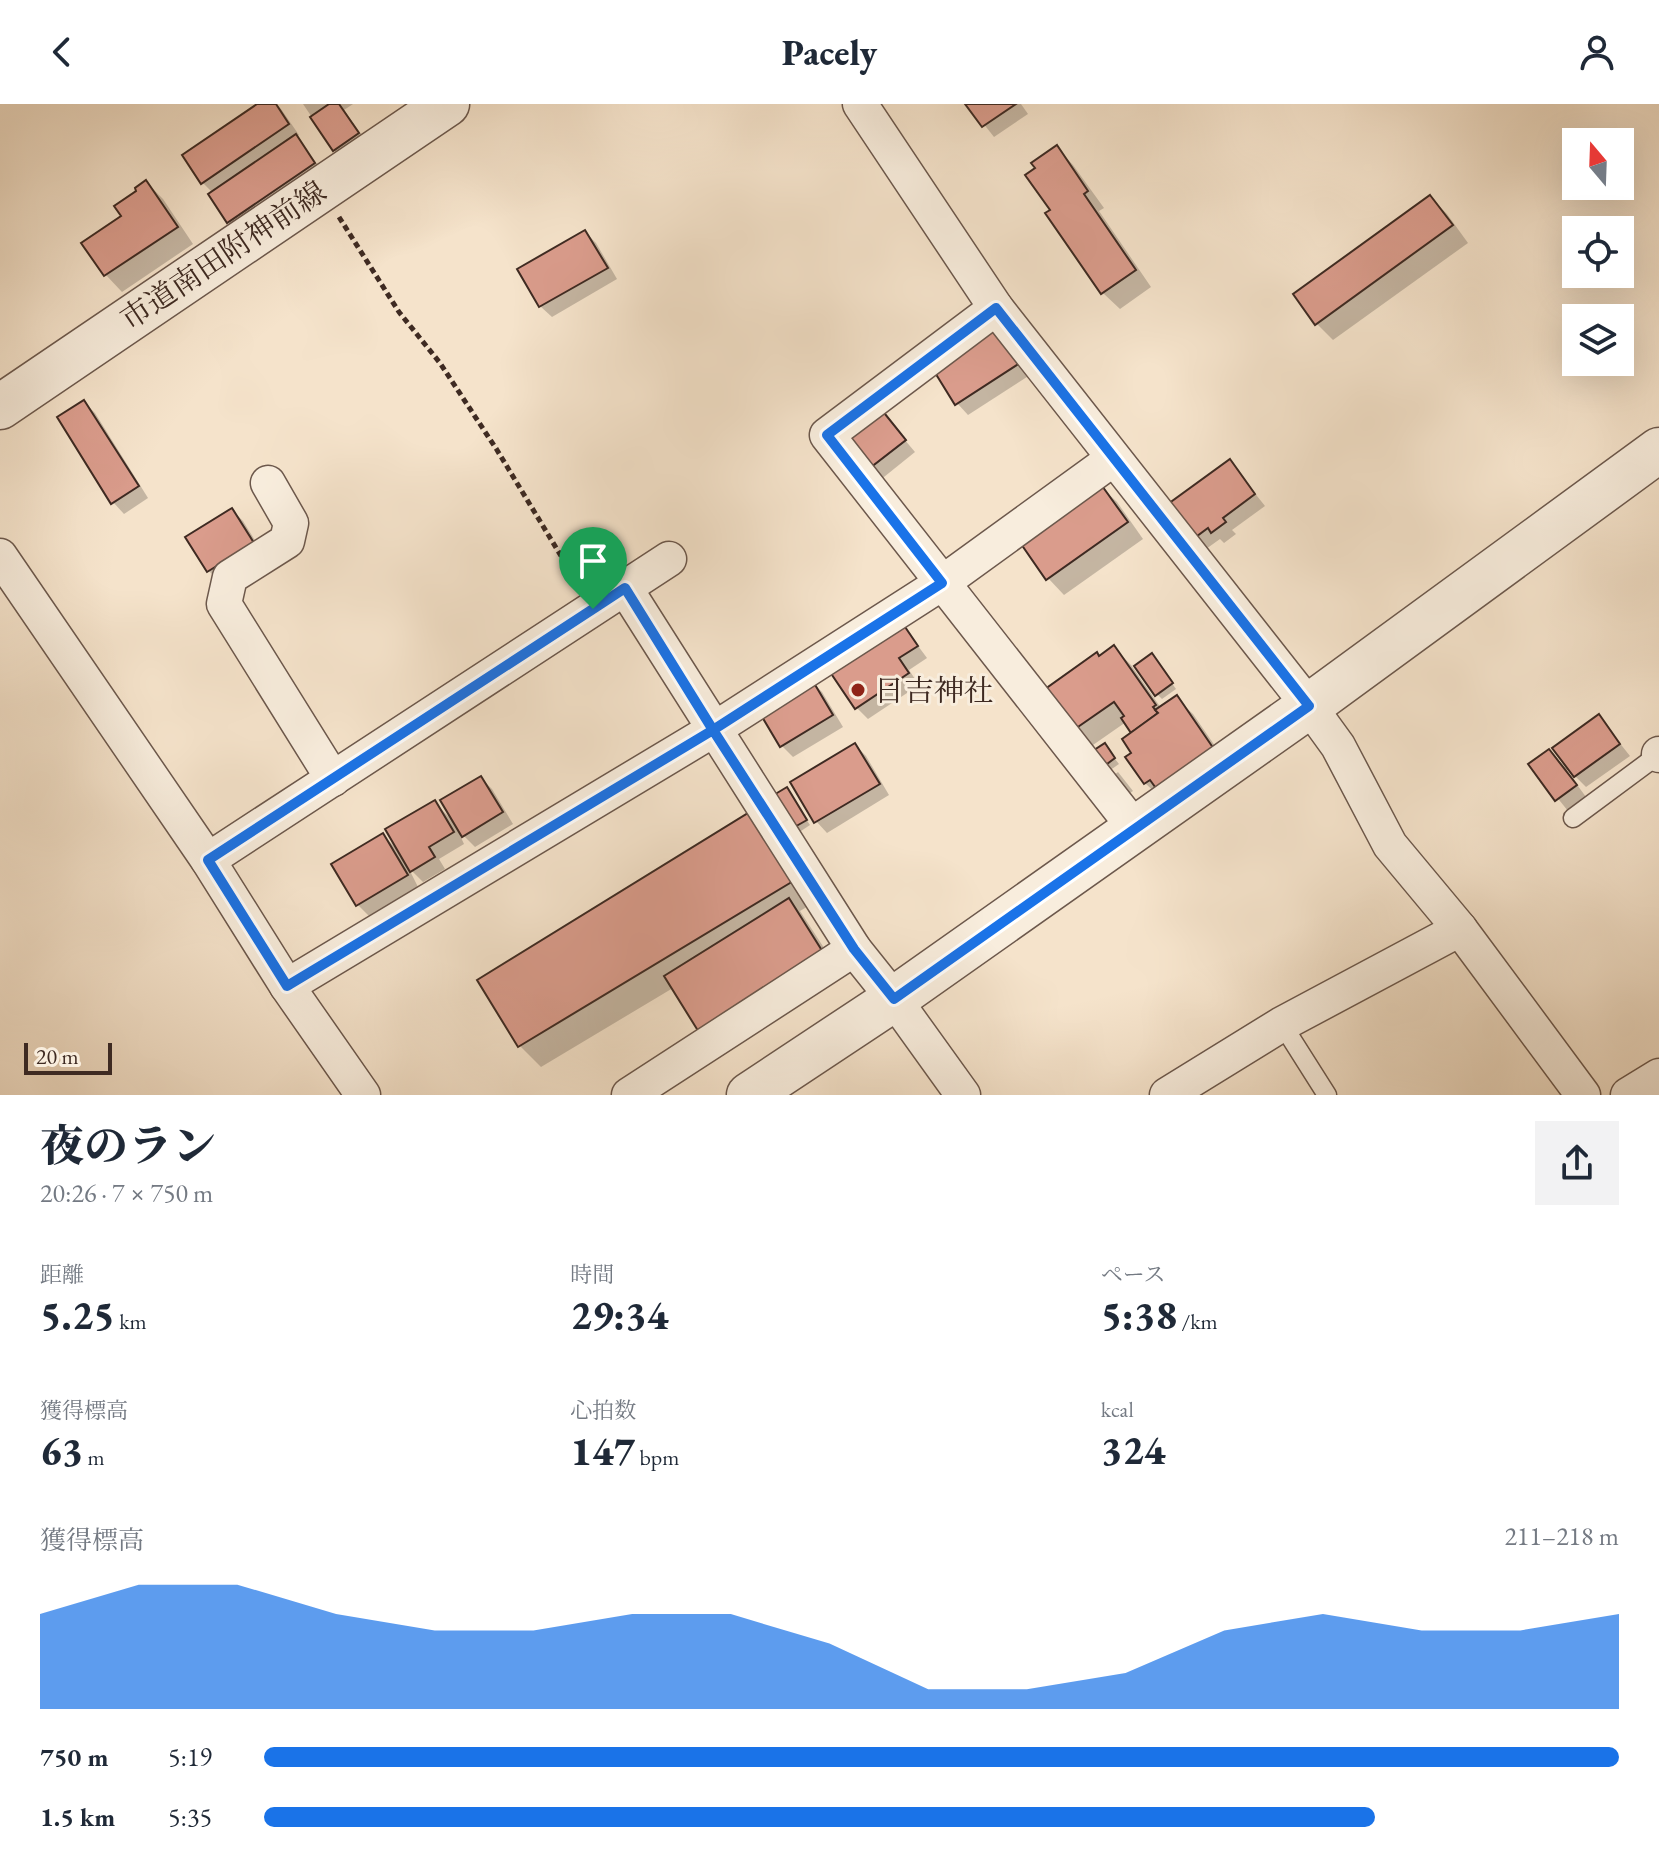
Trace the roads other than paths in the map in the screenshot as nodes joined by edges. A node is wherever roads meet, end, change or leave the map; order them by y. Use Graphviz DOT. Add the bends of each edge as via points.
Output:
graph roads {
  1 [pos="447,104"];
  2 [pos="860,104"];
  3 [pos="996,308"];
  4 [pos="0,407"];
  5 [pos="1113,459"];
  6 [pos="1655,460"];
  7 [pos="268,483"];
  8 [pos="0,556"];
  9 [pos="669,559"];
  10 [pos="942,583"];
  11 [pos="625,588"];
  12 [pos="1309,706"];
  13 [pos="713,730"];
  14 [pos="1659,755"];
  15 [pos="333,779"];
  16 [pos="1573,818"];
  17 [pos="1134,827"];
  18 [pos="208,860"];
  19 [pos="1460,929"];
  20 [pos="854,949"];
  21 [pos="287,986"];
  22 [pos="894,999"];
  23 [pos="1282,1024"];
  24 [pos="1659,1076"];
  25 [pos="363,1095"];
  26 [pos="629,1095"];
  27 [pos="749,1095"];
  28 [pos="963,1095"];
  29 [pos="1167,1095"];
  30 [pos="1327,1095"];
  31 [pos="1583,1095"];
  32 [pos="1628,1095"];
  1 -- 4 [label="street, 市道南田附神前線"];
  2 -- 3 [label="street"];
  3 -- 5 [label="street"];
  3 -- 10 [label="street" via="827,435"];
  5 -- 10 [label="street"];
  5 -- 12 [label="street"];
  6 -- 12 [label="street"];
  7 -- 15 [label="street" via="291,523 287,541 230,577 224,604"];
  8 -- 18 [label="street"];
  9 -- 11 [label="street"];
  10 -- 13 [label="street"];
  10 -- 17 [label="street"];
  11 -- 13 [label="street"];
  11 -- 15 [label="street"];
  12 -- 17 [label="street"];
  12 -- 19 [label="street" via="1338,746 1390,845"];
  13 -- 20 [label="street"];
  13 -- 21 [label="street"];
  14 -- 16 [label="lane"];
  15 -- 18 [label="street"];
  17 -- 22 [label="street"];
  18 -- 21 [label="street"];
  19 -- 23 [label="street"];
  19 -- 31 [label="street"];
  20 -- 22 [label="street"];
  20 -- 26 [label="street"];
  21 -- 25 [label="street"];
  22 -- 27 [label="street"];
  22 -- 28 [label="street"];
  23 -- 29 [label="street"];
  23 -- 30 [label="lane"];
  24 -- 32 [label="street"];
}
